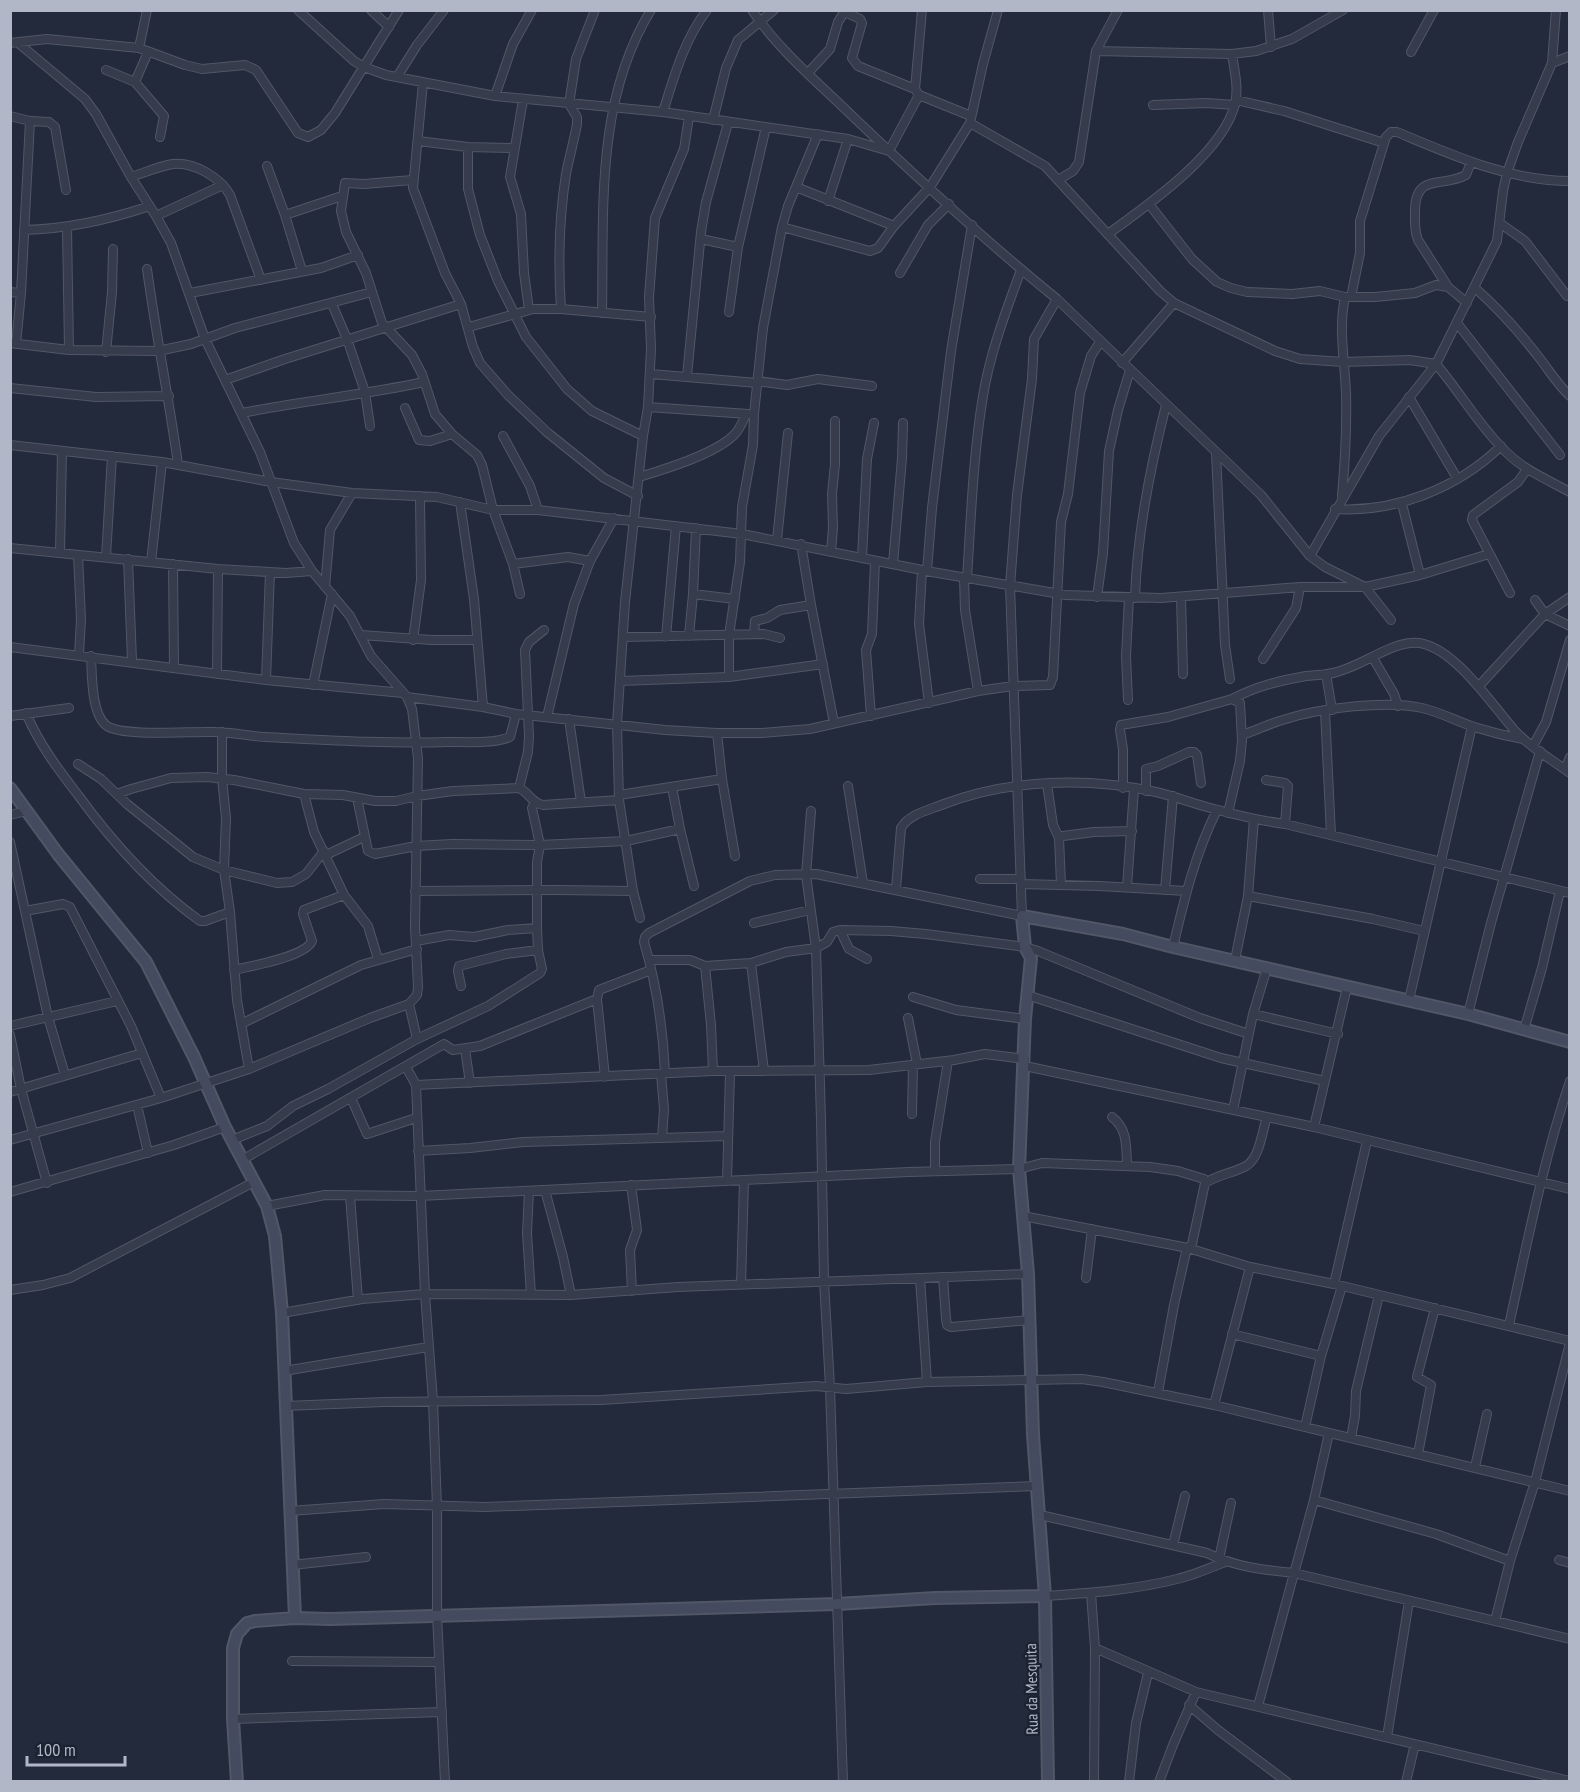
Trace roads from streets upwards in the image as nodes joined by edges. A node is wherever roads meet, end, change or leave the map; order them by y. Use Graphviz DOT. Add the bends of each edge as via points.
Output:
graph roads {
  1 [pos="147,10"];
  2 [pos="298,10"];
  3 [pos="371,10"];
  4 [pos="399,10"];
  5 [pos="444,10"];
  6 [pos="532,10"];
  7 [pos="595,10"];
  8 [pos="651,10"];
  9 [pos="707,10"];
  10 [pos="752,10"];
  11 [pos="774,10"];
  12 [pos="922,10"];
  13 [pos="998,10"];
  14 [pos="1118,10"];
  15 [pos="1268,10"];
  16 [pos="1343,10"];
  17 [pos="1434,10"];
  18 [pos="1556,10"];
  19 [pos="760,23"];
  20 [pos="389,27"];
  21 [pos="14,43"];
  22 [pos="1271,47"];
  23 [pos="139,48"];
  24 [pos="1096,51"];
  25 [pos="148,52"];
  26 [pos="1411,52"];
  27 [pos="1232,54"];
  28 [pos="1569,56"];
  29 [pos="1552,63"];
  30 [pos="364,67"];
  31 [pos="106,70"];
  32 [pos="807,73"];
  33 [pos="397,77"];
  34 [pos="135,82"];
  35 [pos="423,83"];
  36 [pos="917,92"];
  37 [pos="495,96"];
  38 [pos="523,100"];
  39 [pos="1235,102"];
  40 [pos="569,104"];
  41 [pos="1153,105"];
  42 [pos="615,108"];
  43 [pos="663,112"];
  44 [pos="10,116"];
  45 [pos="689,117"];
  46 [pos="713,120"];
  47 [pos="970,120"];
  48 [pos="30,121"];
  49 [pos="728,123"];
  50 [pos="766,127"];
  51 [pos="818,134"];
  52 [pos="160,137"];
  53 [pos="848,139"];
  54 [pos="418,141"];
  55 [pos="1384,143"];
  56 [pos="468,147"];
  57 [pos="514,148"];
  58 [pos="889,151"];
  59 [pos="1471,162"];
  60 [pos="267,166"];
  61 [pos="1507,172"];
  62 [pos="131,177"];
  63 [pos="412,180"];
  64 [pos="1058,180"];
  65 [pos="1569,181"];
  66 [pos="223,185"];
  67 [pos="796,187"];
  68 [pos="930,187"];
  69 [pos="66,190"];
  70 [pos="342,196"];
  71 [pos="828,201"];
  72 [pos="949,204"];
  73 [pos="1149,204"];
  74 [pos="150,206"];
  75 [pos="285,215"];
  76 [pos="156,216"];
  77 [pos="1501,224"];
  78 [pos="972,225"];
  79 [pos="894,226"];
  80 [pos="67,227"];
  81 [pos="782,227"];
  82 [pos="24,230"];
  83 [pos="1108,234"];
  84 [pos="700,239"];
  85 [pos="738,247"];
  86 [pos="113,249"];
  87 [pos="358,255"];
  88 [pos="147,269"];
  89 [pos="1021,270"];
  90 [pos="302,271"];
  91 [pos="900,273"];
  92 [pos="261,280"];
  93 [pos="1448,287"];
  94 [pos="1475,288"];
  95 [pos="10,292"];
  96 [pos="372,292"];
  97 [pos="21,293"];
  98 [pos="190,293"];
  99 [pos="1567,296"];
  100 [pos="1348,297"];
  101 [pos="1057,299"];
  102 [pos="1174,303"];
  103 [pos="1467,303"];
  104 [pos="332,304"];
  105 [pos="460,304"];
  106 [pos="561,309"];
  107 [pos="529,310"];
  108 [pos="729,312"];
  109 [pos="602,313"];
  110 [pos="513,314"];
  111 [pos="651,317"];
  112 [pos="1457,323"];
  113 [pos="469,327"];
  114 [pos="386,328"];
  115 [pos="205,339"];
  116 [pos="347,339"];
  117 [pos="1100,342"];
  118 [pos="13,343"];
  119 [pos="69,350"];
  120 [pos="159,351"];
  121 [pos="106,352"];
  122 [pos="1343,362"];
  123 [pos="1122,363"];
  124 [pos="1436,364"];
  125 [pos="1130,370"];
  126 [pos="651,374"];
  127 [pos="687,376"];
  128 [pos="225,380"];
  129 [pos="424,382"];
  130 [pos="757,382"];
  131 [pos="872,386"];
  132 [pos="10,388"];
  133 [pos="365,392"];
  134 [pos="169,396"];
  135 [pos="1569,396"];
  136 [pos="1409,397"];
  137 [pos="1166,405"];
  138 [pos="648,407"];
  139 [pos="405,408"];
  140 [pos="242,413"];
  141 [pos="750,414"];
  142 [pos="835,421"];
  143 [pos="874,423"];
  144 [pos="903,423"];
  145 [pos="370,426"];
  146 [pos="788,433"];
  147 [pos="452,434"];
  148 [pos="504,436"];
  149 [pos="643,436"];
  150 [pos="10,445"];
  151 [pos="1501,446"];
  152 [pos="62,451"];
  153 [pos="1216,453"];
  154 [pos="1560,455"];
  155 [pos="112,456"];
  156 [pos="162,462"];
  157 [pos="178,464"];
  158 [pos="1527,469"];
  159 [pos="639,477"];
  160 [pos="1456,478"];
  161 [pos="271,482"];
  162 [pos="1569,492"];
  163 [pos="352,493"];
  164 [pos="420,496"];
  165 [pos="638,496"];
  166 [pos="1341,501"];
  167 [pos="460,502"];
  168 [pos="1402,504"];
  169 [pos="493,510"];
  170 [pos="538,510"];
  171 [pos="1335,510"];
  172 [pos="614,518"];
  173 [pos="635,520"];
  174 [pos="676,526"];
  175 [pos="696,528"];
  176 [pos="742,534"];
  177 [pos="777,540"];
  178 [pos="801,544"];
  179 [pos="10,548"];
  180 [pos="831,551"];
  181 [pos="60,553"];
  182 [pos="1489,554"];
  183 [pos="78,555"];
  184 [pos="1310,556"];
  185 [pos="106,557"];
  186 [pos="862,558"];
  187 [pos="128,559"];
  188 [pos="152,561"];
  189 [pos="590,561"];
  190 [pos="875,561"];
  191 [pos="173,564"];
  192 [pos="513,564"];
  193 [pos="893,564"];
  194 [pos="218,569"];
  195 [pos="312,571"];
  196 [pos="925,571"];
  197 [pos="270,572"];
  198 [pos="1420,575"];
  199 [pos="966,578"];
  200 [pos="1010,586"];
  201 [pos="326,587"];
  202 [pos="1300,587"];
  203 [pos="1365,587"];
  204 [pos="1222,593"];
  205 [pos="1510,593"];
  206 [pos="332,594"];
  207 [pos="520,594"];
  208 [pos="693,594"];
  209 [pos="1057,594"];
  210 [pos="1097,597"];
  211 [pos="1181,597"];
  212 [pos="1569,597"];
  213 [pos="1132,598"];
  214 [pos="735,599"];
  215 [pos="1535,600"];
  216 [pos="811,605"];
  217 [pos="1545,614"];
  218 [pos="1391,620"];
  219 [pos="1569,626"];
  220 [pos="544,630"];
  221 [pos="754,634"];
  222 [pos="361,635"];
  223 [pos="729,635"];
  224 [pos="689,636"];
  225 [pos="622,637"];
  226 [pos="666,637"];
  227 [pos="780,638"];
  228 [pos="413,640"];
  229 [pos="476,640"];
  230 [pos="1569,640"];
  231 [pos="10,647"];
  232 [pos="79,655"];
  233 [pos="91,656"];
  234 [pos="1263,658"];
  235 [pos="1373,658"];
  236 [pos="132,662"];
  237 [pos="823,664"];
  238 [pos="174,668"];
  239 [pos="217,674"];
  240 [pos="1183,674"];
  241 [pos="1326,674"];
  242 [pos="729,677"];
  243 [pos="1230,679"];
  244 [pos="266,680"];
  245 [pos="620,681"];
  246 [pos="313,686"];
  247 [pos="1013,686"];
  248 [pos="1479,686"];
  249 [pos="978,692"];
  250 [pos="405,695"];
  251 [pos="1232,699"];
  252 [pos="1128,700"];
  253 [pos="929,703"];
  254 [pos="1398,706"];
  255 [pos="483,707"];
  256 [pos="69,708"];
  257 [pos="1328,710"];
  258 [pos="26,713"];
  259 [pos="516,714"];
  260 [pos="528,715"];
  261 [pos="10,716"];
  262 [pos="871,716"];
  263 [pos="547,717"];
  264 [pos="569,719"];
  265 [pos="834,723"];
  266 [pos="617,724"];
  267 [pos="1472,726"];
  268 [pos="222,732"];
  269 [pos="717,733"];
  270 [pos="1242,735"];
  271 [pos="1524,739"];
  272 [pos="416,743"];
  273 [pos="1536,749"];
  274 [pos="1569,757"];
  275 [pos="78,764"];
  276 [pos="1567,771"];
  277 [pos="222,778"];
  278 [pos="722,778"];
  279 [pos="1266,780"];
  280 [pos="1201,783"];
  281 [pos="1047,784"];
  282 [pos="1017,785"];
  283 [pos="848,786"];
  284 [pos="672,787"];
  285 [pos="10,788"];
  286 [pos="519,788"];
  287 [pos="1123,788"];
  288 [pos="1134,789"];
  289 [pos="1146,791"];
  290 [pos="117,794"];
  291 [pos="304,794"];
  292 [pos="417,795"];
  293 [pos="1173,796"];
  294 [pos="357,798"];
  295 [pos="619,798"];
  296 [pos="581,802"];
  297 [pos="535,803"];
  298 [pos="1217,810"];
  299 [pos="26,811"];
  300 [pos="811,811"];
  301 [pos="1228,813"];
  302 [pos="10,815"];
  303 [pos="1254,819"];
  304 [pos="1285,824"];
  305 [pos="680,829"];
  306 [pos="1131,831"];
  307 [pos="1330,835"];
  308 [pos="364,837"];
  309 [pos="1059,838"];
  310 [pos="626,841"];
  311 [pos="10,842"];
  312 [pos="540,845"];
  313 [pos="416,846"];
  314 [pos="325,853"];
  315 [pos="735,856"];
  316 [pos="1441,863"];
  317 [pos="224,870"];
  318 [pos="806,875"];
  319 [pos="1506,876"];
  320 [pos="980,879"];
  321 [pos="1021,882"];
  322 [pos="863,883"];
  323 [pos="1061,884"];
  324 [pos="694,886"];
  325 [pos="1127,887"];
  326 [pos="896,889"];
  327 [pos="1165,890"];
  328 [pos="415,891"];
  329 [pos="536,891"];
  330 [pos="633,891"];
  331 [pos="1186,891"];
  332 [pos="1560,891"];
  333 [pos="1569,893"];
  334 [pos="344,894"];
  335 [pos="1248,896"];
  336 [pos="810,910"];
  337 [pos="25,911"];
  338 [pos="230,912"];
  339 [pos="1022,916"];
  340 [pos="640,918"];
  341 [pos="754,924"];
  342 [pos="537,928"];
  343 [pos="840,930"];
  344 [pos="1424,931"];
  345 [pos="416,945"];
  346 [pos="1025,946"];
  347 [pos="1173,947"];
  348 [pos="816,948"];
  349 [pos="537,950"];
  350 [pos="378,959"];
  351 [pos="867,959"];
  352 [pos="649,960"];
  353 [pos="1235,960"];
  354 [pos="751,963"];
  355 [pos="705,966"];
  356 [pos="1267,968"];
  357 [pos="234,970"];
  358 [pos="651,970"];
  359 [pos="461,986"];
  360 [pos="1347,987"];
  361 [pos="1027,995"];
  362 [pos="913,997"];
  363 [pos="597,999"];
  364 [pos="1409,1000"];
  365 [pos="117,1001"];
  366 [pos="409,1004"];
  367 [pos="1253,1014"];
  368 [pos="1468,1014"];
  369 [pos="48,1017"];
  370 [pos="908,1018"];
  371 [pos="1025,1019"];
  372 [pos="241,1024"];
  373 [pos="10,1026"];
  374 [pos="1524,1030"];
  375 [pos="1249,1034"];
  376 [pos="1338,1034"];
  377 [pos="10,1035"];
  378 [pos="417,1039"];
  379 [pos="1569,1042"];
  380 [pos="465,1049"];
  381 [pos="142,1053"];
  382 [pos="948,1061"];
  383 [pos="1025,1063"];
  384 [pos="1242,1064"];
  385 [pos="915,1065"];
  386 [pos="406,1066"];
  387 [pos="249,1069"];
  388 [pos="819,1070"];
  389 [pos="713,1071"];
  390 [pos="764,1071"];
  391 [pos="730,1072"];
  392 [pos="663,1073"];
  393 [pos="64,1075"];
  394 [pos="605,1077"];
  395 [pos="1325,1081"];
  396 [pos="1569,1081"];
  397 [pos="206,1082"];
  398 [pos="470,1083"];
  399 [pos="416,1085"];
  400 [pos="21,1089"];
  401 [pos="10,1092"];
  402 [pos="161,1098"];
  403 [pos="351,1098"];
  404 [pos="137,1105"];
  405 [pos="1233,1110"];
  406 [pos="912,1114"];
  407 [pos="1112,1117"];
  408 [pos="1267,1117"];
  409 [pos="416,1118"];
  410 [pos="225,1127"];
  411 [pos="1314,1127"];
  412 [pos="32,1134"];
  413 [pos="728,1136"];
  414 [pos="662,1138"];
  415 [pos="10,1140"];
  416 [pos="1367,1141"];
  417 [pos="237,1150"];
  418 [pos="418,1151"];
  419 [pos="148,1153"];
  420 [pos="1127,1165"];
  421 [pos="1019,1169"];
  422 [pos="935,1172"];
  423 [pos="822,1177"];
  424 [pos="744,1180"];
  425 [pos="727,1181"];
  426 [pos="254,1182"];
  427 [pos="46,1183"];
  428 [pos="1205,1183"];
  429 [pos="1541,1183"];
  430 [pos="631,1185"];
  431 [pos="1569,1189"];
  432 [pos="545,1190"];
  433 [pos="529,1191"];
  434 [pos="10,1192"];
  435 [pos="350,1196"];
  436 [pos="420,1196"];
  437 [pos="267,1206"];
  438 [pos="1023,1216"];
  439 [pos="1092,1229"];
  440 [pos="1188,1248"];
  441 [pos="1250,1267"];
  442 [pos="1028,1274"];
  443 [pos="943,1277"];
  444 [pos="920,1278"];
  445 [pos="1086,1278"];
  446 [pos="824,1281"];
  447 [pos="741,1284"];
  448 [pos="1338,1285"];
  449 [pos="10,1290"];
  450 [pos="632,1291"];
  451 [pos="425,1294"];
  452 [pos="1379,1294"];
  453 [pos="531,1295"];
  454 [pos="571,1295"];
  455 [pos="358,1300"];
  456 [pos="1435,1308"];
  457 [pos="282,1313"];
  458 [pos="1030,1320"];
  459 [pos="1509,1325"];
  460 [pos="1232,1334"];
  461 [pos="1569,1342"];
  462 [pos="428,1347"];
  463 [pos="1321,1356"];
  464 [pos="284,1371"];
  465 [pos="1032,1381"];
  466 [pos="927,1382"];
  467 [pos="830,1387"];
  468 [pos="1158,1392"];
  469 [pos="433,1401"];
  470 [pos="1214,1405"];
  471 [pos="285,1406"];
  472 [pos="1487,1414"];
  473 [pos="1305,1427"];
  474 [pos="1329,1433"];
  475 [pos="1351,1438"];
  476 [pos="1418,1454"];
  477 [pos="1475,1467"];
  478 [pos="1535,1482"];
  479 [pos="1037,1486"];
  480 [pos="1569,1491"];
  481 [pos="834,1495"];
  482 [pos="1185,1496"];
  483 [pos="1314,1500"];
  484 [pos="1231,1503"];
  485 [pos="436,1507"];
  486 [pos="290,1511"];
  487 [pos="1040,1515"];
  488 [pos="1173,1545"];
  489 [pos="366,1557"];
  490 [pos="1222,1560"];
  491 [pos="1558,1560"];
  492 [pos="1510,1562"];
  493 [pos="1569,1563"];
  494 [pos="291,1565"];
  495 [pos="1294,1573"];
  496 [pos="1091,1593"];
  497 [pos="1044,1596"];
  498 [pos="1409,1601"];
  499 [pos="837,1604"];
  500 [pos="437,1615"];
  501 [pos="295,1618"];
  502 [pos="1495,1621"];
  503 [pos="1569,1639"];
  504 [pos="1095,1648"];
  505 [pos="292,1661"];
  506 [pos="439,1662"];
  507 [pos="1148,1672"];
  508 [pos="1196,1692"];
  509 [pos="1190,1705"];
  510 [pos="1258,1706"];
  511 [pos="442,1712"];
  512 [pos="233,1719"];
  513 [pos="1387,1737"];
  514 [pos="1415,1744"];
  515 [pos="1569,1781"];
  516 [pos="237,1782"];
  517 [pos="445,1782"];
  518 [pos="843,1782"];
  519 [pos="1048,1782"];
  520 [pos="1094,1782"];
  521 [pos="1129,1782"];
  522 [pos="1159,1782"];
  523 [pos="1287,1782"];
  524 [pos="1406,1782"];
  1 -- 23 [label="street"];
  2 -- 30 [label="street"];
  3 -- 20 [label="street"];
  4 -- 20 [label="street"];
  5 -- 33 [label="street"];
  6 -- 37 [label="street" via="513,44"];
  7 -- 40 [label="street" via="576,59"];
  8 -- 42 [label="street" via="618,83"];
  9 -- 43 [label="street" via="678,63"];
  10 -- 19 [label="street"];
  11 -- 19 [label="street"];
  12 -- 36 [label="street"];
  13 -- 47 [label="street"];
  14 -- 24 [label="street"];
  15 -- 22 [label="street"];
  16 -- 22 [label="street"];
  17 -- 26 [label="street"];
  18 -- 29 [label="street"];
  19 -- 32 [label="street"];
  19 -- 46 [label="street" via="738,40 726,68"];
  20 -- 30 [label="street"];
  21 -- 23 [label="street" via="47,39"];
  21 -- 62 [label="street" via="85,99"];
  22 -- 27 [label="street"];
  23 -- 25 [label="street"];
  24 -- 27 [label="street"];
  24 -- 64 [label="street" via="1079,162"];
  25 -- 30 [label="street" via="202,69 251,67 298,133 308,137 321,130 335,113"];
  25 -- 34 [label="street"];
  27 -- 39 [label="street"];
  28 -- 29 [label="street"];
  29 -- 61 [label="street"];
  30 -- 33 [label="street"];
  31 -- 34 [label="street"];
  32 -- 36 [label="street" via="830,49 838,22 847,13 862,23 853,62"];
  32 -- 58 [label="street"];
  33 -- 35 [label="street"];
  34 -- 52 [label="street" via="164,116"];
  35 -- 37 [label="street"];
  35 -- 54 [label="street"];
  36 -- 47 [label="street"];
  36 -- 58 [label="street"];
  37 -- 38 [label="street"];
  38 -- 40 [label="street"];
  38 -- 57 [label="street"];
  39 -- 41 [label="street"];
  39 -- 55 [label="street" via="1284,111"];
  39 -- 73 [label="street" via="1224,131 1207,152"];
  40 -- 42 [label="street"];
  40 -- 106 [label="street" via="577,124 563,206 558,271"];
  42 -- 43 [label="street"];
  42 -- 109 [label="street" via="606,151"];
  43 -- 45 [label="street"];
  44 -- 48 [label="street"];
  45 -- 46 [label="street"];
  45 -- 111 [label="street" via="684,149 655,218"];
  46 -- 49 [label="street"];
  47 -- 64 [label="street" via="1045,166"];
  47 -- 68 [label="street"];
  48 -- 69 [label="street" via="49,122 55,127"];
  48 -- 82 [label="street"];
  49 -- 50 [label="street"];
  49 -- 84 [label="street"];
  50 -- 51 [label="street"];
  50 -- 85 [label="street"];
  51 -- 53 [label="street"];
  51 -- 67 [label="street"];
  53 -- 58 [label="street"];
  53 -- 71 [label="street"];
  54 -- 56 [label="street"];
  54 -- 63 [label="street"];
  55 -- 59 [label="street" via="1391,132 1397,132"];
  55 -- 100 [label="street" via="1360,221 1360,253"];
  56 -- 57 [label="street"];
  56 -- 110 [label="street" via="468,189 480,235"];
  57 -- 107 [label="street" via="510,177 522,214"];
  58 -- 68 [label="street"];
  59 -- 61 [label="street"];
  59 -- 93 [label="street" via="1466,175 1426,184 1415,200 1415,233"];
  60 -- 75 [label="street"];
  61 -- 65 [label="street"];
  61 -- 77 [label="street"];
  62 -- 66 [label="street" via="175,164 200,170"];
  62 -- 74 [label="street"];
  63 -- 70 [label="street" via="347,182"];
  63 -- 105 [label="street" via="418,206"];
  64 -- 83 [label="street"];
  66 -- 76 [label="street"];
  66 -- 92 [label="street"];
  67 -- 71 [label="street"];
  67 -- 81 [label="street"];
  68 -- 72 [label="street"];
  68 -- 79 [label="street"];
  70 -- 75 [label="street"];
  70 -- 87 [label="street" via="346,232"];
  71 -- 79 [label="street"];
  72 -- 78 [label="street"];
  72 -- 91 [label="street" via="928,225"];
  73 -- 83 [label="street"];
  73 -- 100 [label="street" via="1192,259 1217,282 1247,292 1320,291"];
  74 -- 76 [label="street"];
  74 -- 80 [label="street"];
  75 -- 90 [label="street"];
  76 -- 98 [label="street"];
  77 -- 94 [label="street"];
  77 -- 99 [label="street" via="1525,241"];
  78 -- 89 [label="street"];
  78 -- 196 [label="street" via="951,351"];
  79 -- 81 [label="street" via="878,248 870,251"];
  80 -- 82 [label="street"];
  80 -- 119 [label="street"];
  81 -- 130 [label="street"];
  82 -- 97 [label="street"];
  83 -- 102 [label="street"];
  84 -- 85 [label="street"];
  84 -- 127 [label="street"];
  85 -- 108 [label="street"];
  86 -- 121 [label="street"];
  87 -- 90 [label="street"];
  87 -- 96 [label="street"];
  88 -- 120 [label="street"];
  89 -- 101 [label="street"];
  89 -- 199 [label="street" via="999,330 983,395"];
  90 -- 92 [label="street"];
  92 -- 98 [label="street"];
  93 -- 100 [label="street" via="1436,285 1415,293"];
  93 -- 103 [label="street"];
  94 -- 103 [label="street"];
  94 -- 135 [label="street" via="1513,326"];
  95 -- 97 [label="street"];
  96 -- 104 [label="street"];
  96 -- 114 [label="street"];
  97 -- 118 [label="street"];
  98 -- 115 [label="street"];
  100 -- 122 [label="street" via="1341,326"];
  101 -- 117 [label="street"];
  101 -- 200 [label="street" via="1034,339"];
  102 -- 122 [label="street" via="1275,351 1300,359"];
  102 -- 123 [label="street"];
  103 -- 112 [label="street"];
  104 -- 115 [label="street"];
  104 -- 116 [label="street"];
  105 -- 113 [label="street"];
  105 -- 114 [label="street"];
  106 -- 107 [label="street"];
  106 -- 109 [label="street"];
  107 -- 110 [label="street"];
  109 -- 111 [label="street"];
  110 -- 113 [label="street"];
  110 -- 149 [label="street" via="525,337 567,389 592,411"];
  111 -- 126 [label="street"];
  112 -- 124 [label="street"];
  112 -- 154 [label="street"];
  113 -- 165 [label="street" via="480,363 508,395 604,478"];
  114 -- 116 [label="street"];
  114 -- 129 [label="street" via="412,355"];
  115 -- 120 [label="street"];
  115 -- 128 [label="street"];
  116 -- 128 [label="street"];
  116 -- 133 [label="street"];
  117 -- 123 [label="street"];
  117 -- 209 [label="street" via="1091,356 1080,393 1061,522"];
  118 -- 119 [label="street"];
  119 -- 121 [label="street"];
  120 -- 121 [label="street"];
  120 -- 134 [label="street"];
  122 -- 124 [label="street" via="1410,360"];
  122 -- 166 [label="street" via="1347,447"];
  123 -- 125 [label="street"];
  124 -- 136 [label="street"];
  124 -- 151 [label="street"];
  125 -- 137 [label="street"];
  125 -- 210 [label="street" via="1109,451"];
  126 -- 127 [label="street"];
  126 -- 138 [label="street"];
  127 -- 130 [label="street"];
  128 -- 140 [label="street"];
  129 -- 133 [label="street"];
  129 -- 147 [label="street" via="435,414"];
  130 -- 131 [label="street" via="787,385 818,379"];
  130 -- 141 [label="street"];
  132 -- 134 [label="street" via="96,397"];
  133 -- 140 [label="street"];
  133 -- 145 [label="street"];
  134 -- 157 [label="street"];
  136 -- 160 [label="street"];
  136 -- 166 [label="street" via="1378,436"];
  137 -- 153 [label="street"];
  137 -- 213 [label="street" via="1139,533"];
  138 -- 141 [label="street"];
  138 -- 149 [label="street"];
  139 -- 147 [label="street" via="419,440"];
  140 -- 161 [label="street"];
  141 -- 159 [label="street" via="734,435 717,447"];
  141 -- 176 [label="street" via="753,445 742,507"];
  142 -- 180 [label="street"];
  143 -- 186 [label="street" via="867,463"];
  144 -- 193 [label="street"];
  146 -- 177 [label="street"];
  147 -- 169 [label="street" via="477,455"];
  148 -- 170 [label="street"];
  149 -- 159 [label="street"];
  150 -- 152 [label="street"];
  151 -- 158 [label="street"];
  151 -- 160 [label="street" via="1483,464"];
  152 -- 155 [label="street"];
  152 -- 181 [label="street"];
  153 -- 184 [label="street" via="1261,495"];
  153 -- 204 [label="street"];
  155 -- 156 [label="street"];
  155 -- 185 [label="street"];
  156 -- 157 [label="street"];
  156 -- 188 [label="street"];
  157 -- 161 [label="street"];
  158 -- 162 [label="street"];
  158 -- 182 [label="street" via="1518,482 1473,515"];
  159 -- 165 [label="street"];
  160 -- 168 [label="street"];
  161 -- 163 [label="street"];
  161 -- 195 [label="street" via="294,543"];
  163 -- 164 [label="street"];
  163 -- 201 [label="street" via="330,531"];
  164 -- 167 [label="street"];
  164 -- 228 [label="street" via="421,580"];
  165 -- 173 [label="street"];
  166 -- 171 [label="street"];
  167 -- 169 [label="street"];
  167 -- 229 [label="street"];
  168 -- 171 [label="street"];
  168 -- 198 [label="street"];
  169 -- 170 [label="street"];
  169 -- 192 [label="street"];
  170 -- 172 [label="street"];
  171 -- 184 [label="street"];
  172 -- 173 [label="street"];
  172 -- 189 [label="street"];
  173 -- 174 [label="street"];
  173 -- 225 [label="street"];
  174 -- 175 [label="street"];
  174 -- 226 [label="street"];
  175 -- 176 [label="street"];
  175 -- 208 [label="street"];
  176 -- 177 [label="street"];
  176 -- 214 [label="street"];
  177 -- 178 [label="street"];
  178 -- 180 [label="street"];
  178 -- 216 [label="street"];
  179 -- 181 [label="street"];
  180 -- 186 [label="street"];
  181 -- 183 [label="street"];
  182 -- 198 [label="street"];
  182 -- 205 [label="street"];
  183 -- 185 [label="street"];
  183 -- 232 [label="street"];
  184 -- 203 [label="street"];
  185 -- 187 [label="street"];
  186 -- 190 [label="street"];
  187 -- 188 [label="street"];
  187 -- 236 [label="street"];
  188 -- 191 [label="street"];
  189 -- 192 [label="street" via="568,557"];
  189 -- 263 [label="street" via="574,604"];
  190 -- 193 [label="street"];
  190 -- 262 [label="street" via="872,634 866,650"];
  191 -- 194 [label="street"];
  191 -- 238 [label="street"];
  192 -- 207 [label="street"];
  193 -- 196 [label="street"];
  194 -- 197 [label="street"];
  194 -- 239 [label="street"];
  195 -- 197 [label="street"];
  195 -- 201 [label="street"];
  196 -- 199 [label="street"];
  196 -- 253 [label="street" via="919,624"];
  197 -- 244 [label="street"];
  198 -- 203 [label="street"];
  199 -- 200 [label="street"];
  199 -- 249 [label="street" via="965,610"];
  200 -- 209 [label="street"];
  200 -- 247 [label="street"];
  201 -- 206 [label="street"];
  202 -- 203 [label="street"];
  202 -- 204 [label="street"];
  202 -- 234 [label="street" via="1296,608"];
  203 -- 218 [label="street"];
  204 -- 211 [label="street"];
  204 -- 243 [label="street"];
  206 -- 222 [label="street"];
  206 -- 246 [label="street"];
  208 -- 214 [label="street"];
  208 -- 224 [label="street"];
  209 -- 210 [label="street"];
  209 -- 247 [label="street" via="1052,682"];
  210 -- 213 [label="street"];
  211 -- 213 [label="street"];
  211 -- 240 [label="street"];
  212 -- 217 [label="street"];
  213 -- 252 [label="street" via="1126,656"];
  214 -- 223 [label="street"];
  215 -- 217 [label="street"];
  216 -- 221 [label="street" via="780,610 755,621"];
  216 -- 237 [label="street"];
  217 -- 219 [label="street"];
  217 -- 248 [label="street"];
  220 -- 260 [label="street" via="525,650"];
  221 -- 223 [label="street"];
  221 -- 227 [label="street"];
  222 -- 228 [label="street"];
  222 -- 250 [label="street" via="371,656"];
  223 -- 224 [label="street"];
  223 -- 242 [label="street"];
  224 -- 226 [label="street"];
  225 -- 226 [label="street"];
  225 -- 245 [label="street"];
  228 -- 229 [label="street"];
  229 -- 255 [label="street"];
  230 -- 273 [label="street"];
  231 -- 232 [label="street"];
  232 -- 233 [label="street"];
  233 -- 236 [label="street"];
  233 -- 268 [label="street" via="95,702 102,722 108,726 126,732"];
  235 -- 241 [label="street"];
  235 -- 248 [label="street" via="1411,642 1427,644 1438,648"];
  235 -- 254 [label="street"];
  236 -- 238 [label="street"];
  237 -- 242 [label="street"];
  237 -- 265 [label="street"];
  238 -- 239 [label="street"];
  239 -- 244 [label="street"];
  241 -- 251 [label="street" via="1257,686"];
  241 -- 257 [label="street"];
  242 -- 245 [label="street"];
  244 -- 246 [label="street"];
  245 -- 266 [label="street"];
  246 -- 250 [label="street"];
  247 -- 249 [label="street"];
  247 -- 282 [label="street"];
  248 -- 271 [label="street"];
  249 -- 253 [label="street"];
  250 -- 255 [label="street"];
  250 -- 272 [label="street" via="412,709"];
  251 -- 270 [label="street" via="1240,703"];
  251 -- 287 [label="street" via="1121,725"];
  253 -- 262 [label="street"];
  254 -- 257 [label="street"];
  254 -- 267 [label="street" via="1420,708"];
  255 -- 259 [label="street"];
  256 -- 258 [label="street"];
  257 -- 270 [label="street" via="1286,719"];
  257 -- 307 [label="street"];
  258 -- 261 [label="street"];
  258 -- 338 [label="street" via="35,734 74,791 150,881 200,921"];
  259 -- 260 [label="street"];
  259 -- 272 [label="street" via="508,739"];
  260 -- 263 [label="street"];
  260 -- 286 [label="street" via="528,752"];
  262 -- 265 [label="street"];
  263 -- 264 [label="street"];
  264 -- 266 [label="street"];
  264 -- 296 [label="street"];
  265 -- 269 [label="street" via="810,729"];
  266 -- 269 [label="street"];
  266 -- 295 [label="street"];
  267 -- 271 [label="street"];
  267 -- 316 [label="street"];
  268 -- 272 [label="street"];
  268 -- 277 [label="street"];
  269 -- 278 [label="street"];
  270 -- 301 [label="street"];
  271 -- 273 [label="street"];
  272 -- 292 [label="street"];
  273 -- 276 [label="street"];
  273 -- 319 [label="street"];
  274 -- 276 [label="street"];
  275 -- 290 [label="street"];
  277 -- 290 [label="street" via="171,778"];
  277 -- 291 [label="street"];
  277 -- 317 [label="street" via="226,818"];
  278 -- 284 [label="street"];
  278 -- 315 [label="street"];
  279 -- 304 [label="street" via="1288,786"];
  280 -- 289 [label="street" via="1197,755 1189,752 1146,769"];
  281 -- 282 [label="street"];
  281 -- 287 [label="street"];
  281 -- 309 [label="street" via="1053,825"];
  282 -- 321 [label="street"];
  282 -- 326 [label="street" via="958,799 904,822"];
  283 -- 322 [label="street"];
  284 -- 295 [label="street"];
  284 -- 305 [label="street"];
  285 -- 299 [label="street"];
  286 -- 292 [label="street"];
  286 -- 297 [label="street"];
  287 -- 288 [label="street"];
  288 -- 289 [label="street"];
  288 -- 306 [label="street"];
  289 -- 293 [label="street"];
  290 -- 317 [label="street" via="193,857"];
  291 -- 294 [label="street"];
  291 -- 314 [label="street" via="314,832"];
  292 -- 294 [label="street" via="396,801"];
  292 -- 313 [label="street"];
  293 -- 298 [label="street"];
  293 -- 327 [label="street"];
  294 -- 308 [label="street"];
  295 -- 296 [label="street"];
  295 -- 310 [label="street"];
  296 -- 297 [label="street"];
  297 -- 312 [label="street" via="532,808"];
  298 -- 301 [label="street"];
  298 -- 331 [label="street"];
  299 -- 302 [label="street"];
  299 -- 397 [label="street" via="146,962"];
  300 -- 318 [label="street"];
  301 -- 303 [label="street"];
  303 -- 304 [label="street"];
  303 -- 335 [label="street"];
  304 -- 307 [label="street"];
  305 -- 310 [label="street"];
  305 -- 324 [label="street"];
  306 -- 309 [label="street"];
  306 -- 325 [label="street"];
  307 -- 316 [label="street"];
  308 -- 313 [label="street" via="368,850 375,854"];
  308 -- 314 [label="street"];
  309 -- 323 [label="street"];
  310 -- 312 [label="street"];
  310 -- 330 [label="street"];
  311 -- 337 [label="street"];
  312 -- 313 [label="street"];
  312 -- 329 [label="street"];
  313 -- 328 [label="street"];
  314 -- 317 [label="street" via="306,874 292,882 277,883"];
  314 -- 334 [label="street"];
  316 -- 319 [label="street"];
  316 -- 344 [label="street"];
  317 -- 338 [label="street"];
  318 -- 322 [label="street"];
  318 -- 336 [label="street"];
  318 -- 352 [label="street" via="775,875 750,881 649,933 644,942"];
  319 -- 332 [label="street"];
  319 -- 368 [label="street"];
  320 -- 321 [label="street"];
  321 -- 323 [label="street"];
  321 -- 339 [label="street"];
  322 -- 326 [label="street"];
  323 -- 325 [label="street"];
  325 -- 327 [label="street"];
  326 -- 339 [label="street"];
  327 -- 331 [label="street"];
  328 -- 329 [label="street"];
  328 -- 345 [label="street"];
  329 -- 330 [label="street"];
  329 -- 342 [label="street"];
  330 -- 340 [label="street"];
  331 -- 347 [label="street"];
  332 -- 333 [label="street"];
  332 -- 374 [label="street"];
  334 -- 350 [label="street" via="368,926"];
  334 -- 357 [label="street" via="304,910 310,946 291,956"];
  335 -- 344 [label="street"];
  335 -- 353 [label="street"];
  336 -- 341 [label="street"];
  336 -- 348 [label="street"];
  337 -- 365 [label="street" via="67,904"];
  337 -- 369 [label="street"];
  338 -- 357 [label="street"];
  339 -- 346 [label="street, Rua da Mesquita"];
  339 -- 347 [label="street"];
  342 -- 345 [label="street" via="474,937 449,935"];
  342 -- 349 [label="street"];
  343 -- 346 [label="street" via="926,934"];
  343 -- 348 [label="street"];
  343 -- 351 [label="street" via="849,949"];
  344 -- 364 [label="street"];
  345 -- 350 [label="street"];
  345 -- 366 [label="street" via="418,987"];
  346 -- 361 [label="street, Rua da Mesquita" via="1031,958"];
  346 -- 375 [label="street" via="1200,1018"];
  347 -- 353 [label="street"];
  348 -- 354 [label="street"];
  348 -- 388 [label="street"];
  349 -- 359 [label="street" via="459,966"];
  349 -- 378 [label="street" via="540,973 488,1006"];
  350 -- 372 [label="street"];
  352 -- 355 [label="street" via="690,960"];
  352 -- 358 [label="street"];
  353 -- 356 [label="street"];
  354 -- 355 [label="street"];
  354 -- 390 [label="street"];
  355 -- 389 [label="street"];
  356 -- 360 [label="street"];
  356 -- 367 [label="street"];
  357 -- 372 [label="street"];
  358 -- 363 [label="street" via="599,990"];
  358 -- 392 [label="street" via="663,1032"];
  360 -- 364 [label="street"];
  360 -- 376 [label="street"];
  361 -- 371 [label="street, Rua da Mesquita"];
  361 -- 384 [label="street"];
  362 -- 371 [label="street" via="956,1010"];
  363 -- 380 [label="street"];
  363 -- 394 [label="street"];
  364 -- 368 [label="street"];
  365 -- 369 [label="street"];
  365 -- 381 [label="street"];
  366 -- 378 [label="street"];
  366 -- 387 [label="street"];
  367 -- 375 [label="street"];
  367 -- 376 [label="street"];
  368 -- 374 [label="street"];
  369 -- 373 [label="street"];
  369 -- 393 [label="street"];
  370 -- 385 [label="street"];
  371 -- 383 [label="street, Rua da Mesquita"];
  372 -- 387 [label="street"];
  374 -- 379 [label="street"];
  375 -- 384 [label="street"];
  376 -- 395 [label="street"];
  377 -- 400 [label="street"];
  378 -- 417 [label="street" via="293,1106"];
  380 -- 386 [label="street" via="452,1050 444,1044"];
  380 -- 398 [label="street"];
  381 -- 393 [label="street"];
  381 -- 402 [label="street"];
  382 -- 383 [label="street" via="985,1054"];
  382 -- 385 [label="street"];
  382 -- 422 [label="street" via="935,1142"];
  383 -- 405 [label="street"];
  383 -- 421 [label="street, Rua da Mesquita"];
  384 -- 395 [label="street"];
  384 -- 405 [label="street"];
  385 -- 388 [label="street"];
  385 -- 406 [label="street"];
  386 -- 399 [label="street"];
  386 -- 403 [label="street"];
  387 -- 397 [label="street"];
  388 -- 390 [label="street"];
  388 -- 423 [label="street"];
  389 -- 391 [label="street"];
  389 -- 392 [label="street"];
  390 -- 391 [label="street"];
  391 -- 413 [label="street"];
  392 -- 394 [label="street"];
  392 -- 414 [label="street"];
  393 -- 400 [label="street"];
  394 -- 398 [label="street"];
  395 -- 411 [label="street"];
  396 -- 429 [label="street"];
  397 -- 402 [label="street"];
  397 -- 410 [label="street"];
  398 -- 399 [label="street"];
  399 -- 409 [label="street"];
  400 -- 401 [label="street"];
  400 -- 412 [label="street"];
  402 -- 404 [label="street"];
  403 -- 409 [label="street" via="367,1134"];
  403 -- 417 [label="street"];
  404 -- 412 [label="street"];
  404 -- 419 [label="street"];
  405 -- 408 [label="street"];
  407 -- 420 [label="street" via="1126,1138"];
  408 -- 411 [label="street"];
  408 -- 428 [label="street" via="1252,1161"];
  409 -- 418 [label="street"];
  410 -- 417 [label="street"];
  410 -- 419 [label="street"];
  411 -- 416 [label="street"];
  412 -- 415 [label="street"];
  412 -- 427 [label="street"];
  413 -- 414 [label="street"];
  413 -- 425 [label="street"];
  414 -- 418 [label="street" via="523,1142"];
  416 -- 429 [label="street"];
  416 -- 448 [label="street"];
  417 -- 426 [label="street"];
  418 -- 436 [label="street"];
  419 -- 427 [label="street"];
  420 -- 421 [label="street" via="1042,1163"];
  420 -- 428 [label="street" via="1178,1171 1204,1179"];
  421 -- 422 [label="street"];
  421 -- 438 [label="street, Rua da Mesquita"];
  422 -- 423 [label="street"];
  423 -- 424 [label="street"];
  423 -- 446 [label="street"];
  424 -- 425 [label="street"];
  424 -- 447 [label="street"];
  425 -- 430 [label="street"];
  426 -- 437 [label="street"];
  426 -- 449 [label="street" via="70,1278"];
  427 -- 434 [label="street"];
  428 -- 440 [label="street"];
  429 -- 431 [label="street"];
  429 -- 459 [label="street"];
  430 -- 432 [label="street"];
  430 -- 450 [label="street" via="637,1228 630,1250"];
  432 -- 433 [label="street"];
  432 -- 454 [label="street"];
  433 -- 436 [label="street"];
  433 -- 453 [label="street"];
  435 -- 436 [label="street"];
  435 -- 437 [label="street"];
  435 -- 455 [label="street"];
  436 -- 451 [label="street"];
  437 -- 457 [label="street" via="275,1236"];
  438 -- 439 [label="street"];
  438 -- 442 [label="street, Rua da Mesquita"];
  439 -- 440 [label="street"];
  439 -- 445 [label="street"];
  440 -- 441 [label="street"];
  440 -- 468 [label="street"];
  441 -- 448 [label="street"];
  441 -- 460 [label="street"];
  442 -- 443 [label="street"];
  442 -- 458 [label="street, Rua da Mesquita"];
  443 -- 444 [label="street"];
  443 -- 458 [label="street" via="946,1319 951,1328"];
  444 -- 446 [label="street"];
  444 -- 466 [label="street"];
  446 -- 447 [label="street"];
  446 -- 467 [label="street"];
  447 -- 450 [label="street"];
  448 -- 452 [label="street"];
  448 -- 463 [label="street"];
  450 -- 454 [label="street"];
  451 -- 453 [label="street"];
  451 -- 455 [label="street"];
  451 -- 462 [label="street"];
  452 -- 456 [label="street"];
  452 -- 475 [label="street" via="1356,1391"];
  453 -- 454 [label="street"];
  455 -- 457 [label="street"];
  456 -- 459 [label="street"];
  456 -- 476 [label="street" via="1417,1377 1431,1385"];
  457 -- 464 [label="street"];
  458 -- 465 [label="street, Rua da Mesquita"];
  459 -- 461 [label="street"];
  460 -- 463 [label="street"];
  460 -- 470 [label="street"];
  461 -- 478 [label="street"];
  462 -- 464 [label="street"];
  462 -- 469 [label="street"];
  463 -- 473 [label="street"];
  464 -- 471 [label="street"];
  465 -- 466 [label="street"];
  465 -- 468 [label="street" via="1082,1379"];
  465 -- 479 [label="street, Rua da Mesquita"];
  466 -- 467 [label="street"];
  467 -- 469 [label="street" via="601,1400"];
  467 -- 481 [label="street"];
  468 -- 470 [label="street"];
  469 -- 471 [label="street"];
  469 -- 485 [label="street"];
  470 -- 473 [label="street"];
  471 -- 486 [label="street"];
  472 -- 477 [label="street"];
  473 -- 474 [label="street"];
  474 -- 475 [label="street"];
  474 -- 483 [label="street"];
  475 -- 476 [label="street"];
  476 -- 477 [label="street"];
  477 -- 478 [label="street"];
  478 -- 480 [label="street"];
  478 -- 492 [label="street"];
  479 -- 481 [label="street"];
  479 -- 487 [label="street, Rua da Mesquita"];
  481 -- 485 [label="street"];
  481 -- 499 [label="street"];
  482 -- 488 [label="street"];
  483 -- 492 [label="street" via="1436,1534"];
  483 -- 495 [label="street"];
  484 -- 490 [label="street"];
  485 -- 486 [label="street" via="391,1504"];
  485 -- 500 [label="street"];
  486 -- 494 [label="street"];
  487 -- 488 [label="street"];
  487 -- 497 [label="street, Rua da Mesquita"];
  488 -- 490 [label="street"];
  489 -- 494 [label="street"];
  490 -- 495 [label="street"];
  490 -- 496 [label="street" via="1180,1579"];
  491 -- 493 [label="street"];
  492 -- 502 [label="street"];
  494 -- 501 [label="street"];
  495 -- 498 [label="street"];
  495 -- 510 [label="street"];
  496 -- 497 [label="street"];
  496 -- 504 [label="street"];
  497 -- 499 [label="street"];
  497 -- 519 [label="street, Rua da Mesquita"];
  498 -- 502 [label="street"];
  498 -- 513 [label="street"];
  499 -- 500 [label="street"];
  499 -- 518 [label="street"];
  500 -- 501 [label="street"];
  500 -- 506 [label="street"];
  501 -- 512 [label="street" via="255,1621 237,1634 233,1648"];
  502 -- 503 [label="street"];
  504 -- 507 [label="street"];
  504 -- 520 [label="street"];
  505 -- 506 [label="street"];
  506 -- 511 [label="street"];
  507 -- 508 [label="street"];
  507 -- 521 [label="street" via="1136,1723"];
  508 -- 509 [label="street"];
  508 -- 510 [label="street"];
  509 -- 522 [label="street"];
  509 -- 523 [label="street"];
  510 -- 513 [label="street"];
  511 -- 512 [label="street"];
  511 -- 517 [label="street"];
  512 -- 516 [label="street"];
  513 -- 514 [label="street"];
  514 -- 515 [label="street"];
  514 -- 524 [label="street"];
}
